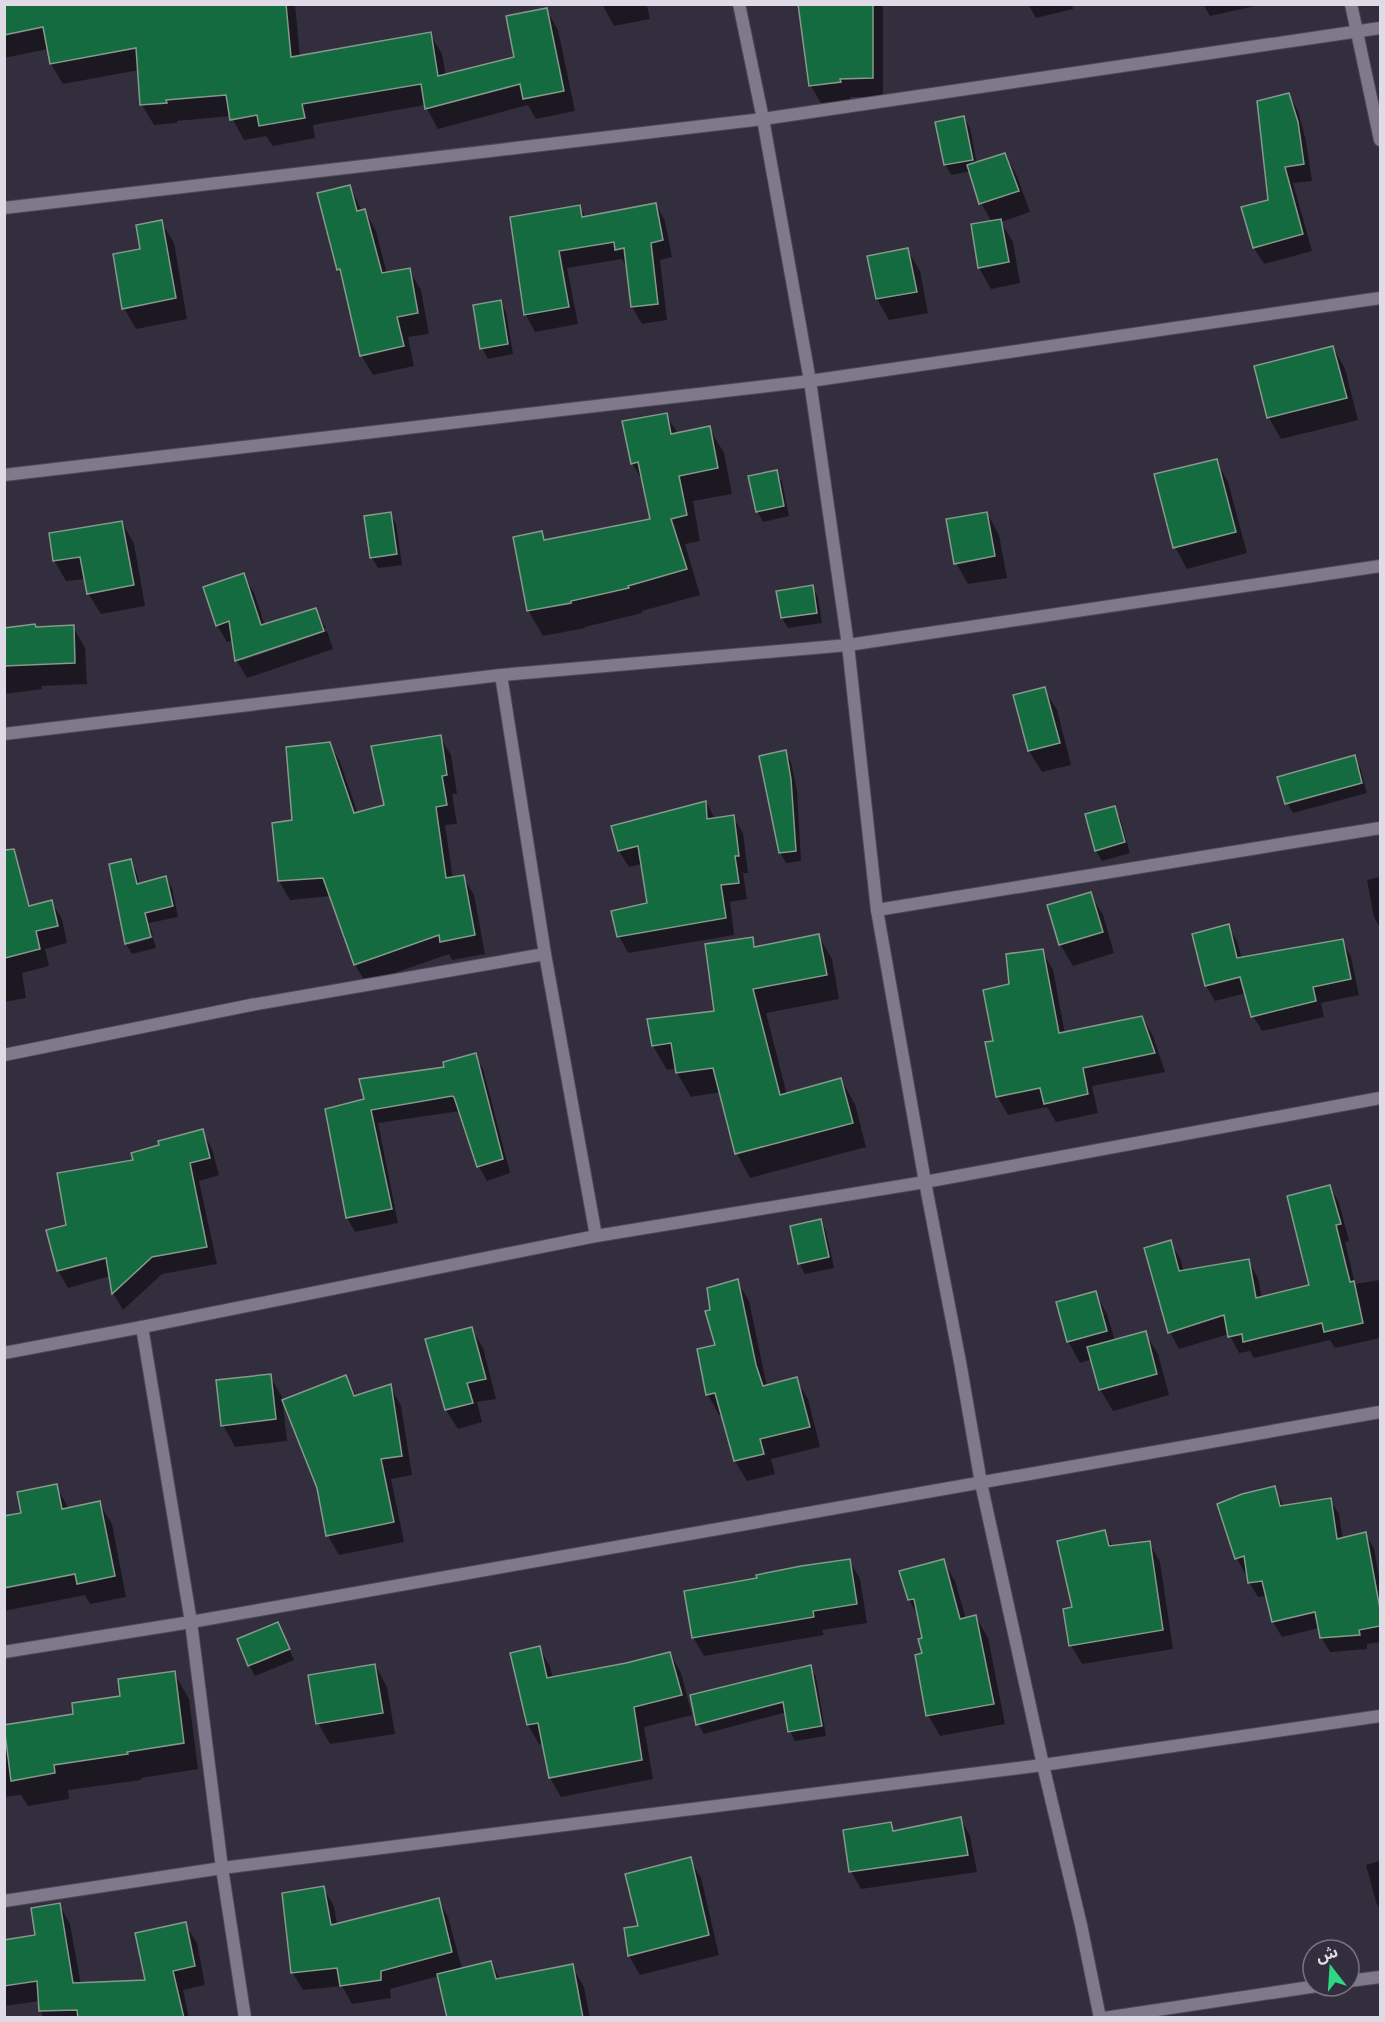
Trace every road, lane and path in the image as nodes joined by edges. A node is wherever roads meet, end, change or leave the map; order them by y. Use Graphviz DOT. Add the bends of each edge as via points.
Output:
graph roads {
  1 [pos="740,4"];
  2 [pos="1351,4"];
  3 [pos="1380,28"];
  4 [pos="1356,32"];
  5 [pos="763,119"];
  6 [pos="1380,140"];
  7 [pos="4,208"];
  8 [pos="1380,298"];
  9 [pos="810,381"];
  10 [pos="4,475"];
  11 [pos="1380,566"];
  12 [pos="848,645"];
  13 [pos="501,675"];
  14 [pos="4,734"];
  15 [pos="1380,828"];
  16 [pos="877,910"];
  17 [pos="544,954"];
  18 [pos="4,1055"];
  19 [pos="1380,1098"];
  20 [pos="925,1182"];
  21 [pos="596,1236"];
  22 [pos="142,1327"];
  23 [pos="4,1353"];
  24 [pos="1380,1412"];
  25 [pos="981,1484"];
  26 [pos="191,1622"];
  27 [pos="4,1652"];
  28 [pos="1380,1716"];
  29 [pos="1043,1765"];
  30 [pos="222,1868"];
  31 [pos="4,1901"];
  32 [pos="1380,1977"];
  33 [pos="1361,1979"];
  34 [pos="1301,1988"];
  35 [pos="245,2018"];
  36 [pos="1102,2018"];
  1 -- 5 [label="street"];
  2 -- 4 [label="street"];
  3 -- 4 [label="street"];
  4 -- 5 [label="street"];
  4 -- 6 [label="street"];
  5 -- 7 [label="street"];
  5 -- 9 [label="street"];
  8 -- 9 [label="street"];
  9 -- 10 [label="street"];
  9 -- 12 [label="street"];
  11 -- 12 [label="street"];
  12 -- 13 [label="street"];
  12 -- 16 [label="street"];
  13 -- 14 [label="street"];
  13 -- 17 [label="street"];
  15 -- 16 [label="street"];
  16 -- 20 [label="street"];
  17 -- 18 [label="street" via="251,1005"];
  17 -- 21 [label="street"];
  19 -- 20 [label="street"];
  20 -- 21 [label="street"];
  20 -- 25 [label="street"];
  21 -- 22 [label="street"];
  22 -- 23 [label="street"];
  22 -- 26 [label="street"];
  24 -- 25 [label="street"];
  25 -- 26 [label="street"];
  25 -- 29 [label="street"];
  26 -- 27 [label="street"];
  26 -- 30 [label="street"];
  28 -- 29 [label="street"];
  29 -- 30 [label="street"];
  29 -- 36 [label="street"];
  30 -- 31 [label="street"];
  30 -- 35 [label="street"];
  32 -- 33 [label="street"];
  34 -- 36 [label="street"];
}
